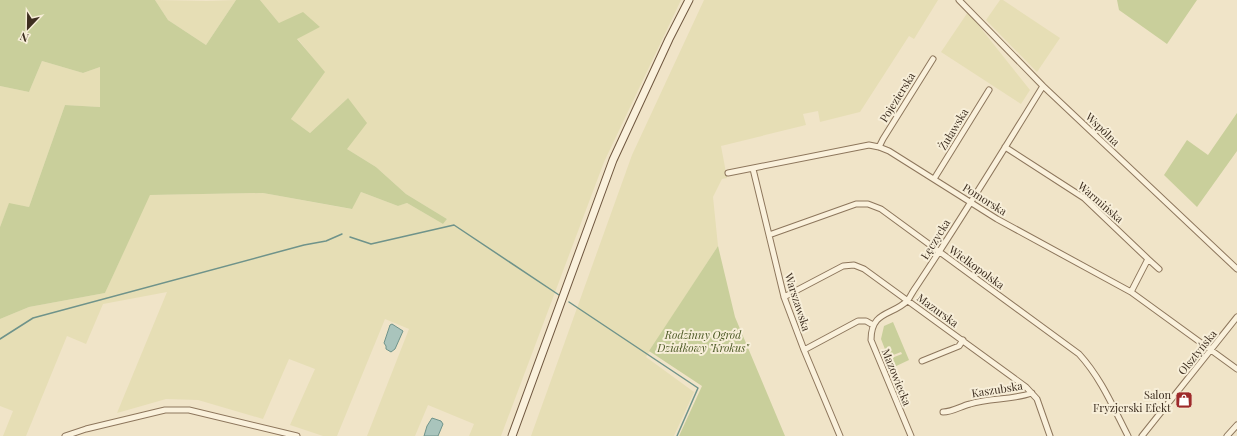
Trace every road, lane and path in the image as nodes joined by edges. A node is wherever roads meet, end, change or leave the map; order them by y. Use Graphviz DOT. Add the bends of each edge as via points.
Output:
graph roads {
  1 [pos="689,0"];
  2 [pos="958,0"];
  3 [pos="933,59"];
  4 [pos="1043,86"];
  5 [pos="989,90"];
  6 [pos="879,147"];
  7 [pos="1005,147"];
  8 [pos="753,169"];
  9 [pos="728,173"];
  10 [pos="934,179"];
  11 [pos="970,202"];
  12 [pos="769,235"];
  13 [pos="940,251"];
  14 [pos="1148,259"];
  15 [pos="1159,269"];
  16 [pos="1237,269"];
  17 [pos="1130,292"];
  18 [pos="784,297"];
  19 [pos="908,300"];
  20 [pos="1237,317"];
  21 [pos="874,325"];
  22 [pos="963,340"];
  23 [pos="804,350"];
  24 [pos="1210,350"];
  25 [pos="922,361"];
  26 [pos="1237,369"];
  27 [pos="1032,393"];
  28 [pos="943,412"];
  29 [pos="1237,425"];
  30 [pos="65,436"];
  31 [pos="297,436"];
  32 [pos="512,436"];
  33 [pos="840,436"];
  34 [pos="910,436"];
  35 [pos="1050,436"];
  36 [pos="1128,436"];
  37 [pos="1142,436"];
  38 [pos="1228,436"];
  1 -- 32 [label="main road" via="613,160"];
  2 -- 4 [label="street, Wspólna"];
  3 -- 6 [label="street, Pojezierska"];
  4 -- 7 [label="street, Łęczycka"];
  4 -- 16 [label="street, Wspólna"];
  5 -- 10 [label="street, Żuławska"];
  6 -- 8 [label="street, Pomorska" via="869,145"];
  6 -- 10 [label="street, Pomorska"];
  7 -- 11 [label="street, Łęczycka"];
  7 -- 14 [label="street, Warmińska" via="1084,198"];
  8 -- 9 [label="street, Pomorska"];
  8 -- 12 [label="street, Warszawska"];
  10 -- 11 [label="street, Pomorska"];
  11 -- 13 [label="street, Łęczycka"];
  11 -- 17 [label="street, Pomorska"];
  12 -- 13 [label="street, Wielkopolska" via="856,204 868,204 881,209"];
  12 -- 18 [label="street, Warszawska"];
  13 -- 19 [label="street, Łęczycka"];
  13 -- 36 [label="street, Wielkopolska" via="1079,354 1103,385"];
  14 -- 15 [label="street, Warmińska"];
  14 -- 17 [label="street"];
  17 -- 24 [label="street, Pomorska"];
  18 -- 19 [label="street, Mazurska" via="843,266 854,264"];
  18 -- 23 [label="street, Warszawska"];
  19 -- 21 [label="street, Łęczycka" via="878,318"];
  19 -- 22 [label="street, Mazurska"];
  20 -- 24 [label="street, Olsztyńska"];
  21 -- 23 [label="street" via="858,321"];
  21 -- 34 [label="street, Mazowiecka" via="871,340"];
  22 -- 25 [label="street" via="959,346"];
  22 -- 27 [label="street, Mazurska"];
  23 -- 33 [label="street, Warszawska"];
  24 -- 26 [label="street, Pomorska"];
  24 -- 37 [label="street, Olsztyńska"];
  27 -- 28 [label="street, Kaszubska" via="970,404"];
  27 -- 35 [label="street, Mazurska" via="1037,399"];
  29 -- 38 [label="street"];
  30 -- 31 [label="street" via="165,410 189,410 216,415"];
}
